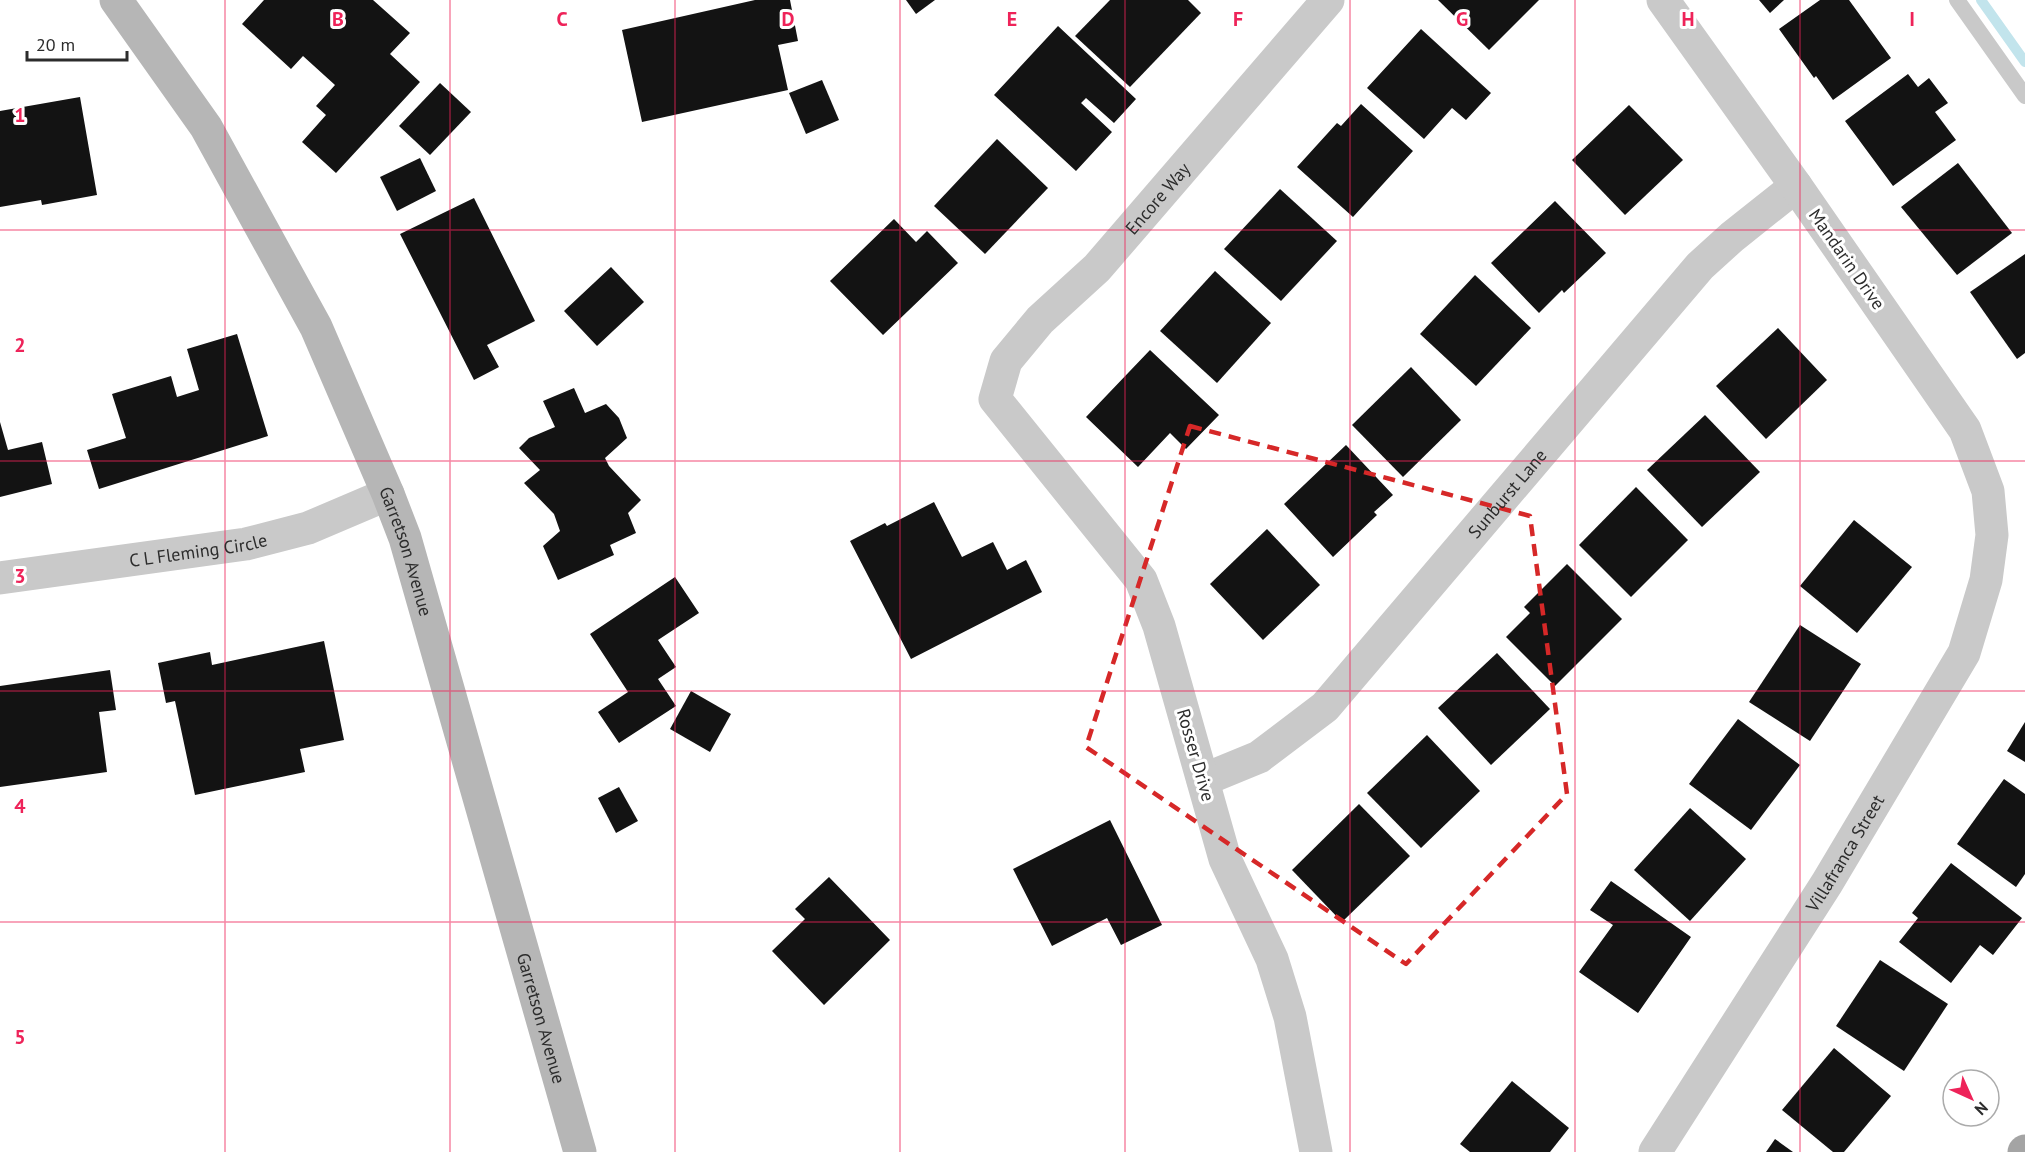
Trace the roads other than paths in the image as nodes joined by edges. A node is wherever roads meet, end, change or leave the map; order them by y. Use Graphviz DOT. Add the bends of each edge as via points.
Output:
graph roads {
  1 [pos="116,0"];
  2 [pos="1328,0"];
  3 [pos="1663,0"];
  4 [pos="1957,0"];
  5 [pos="2025,96"];
  6 [pos="1796,186"];
  7 [pos="995,399"];
  8 [pos="388,494"];
  9 [pos="1992,535"];
  10 [pos="0,578"];
  11 [pos="1203,780"];
  12 [pos="580,1152"];
  13 [pos="1316,1152"];
  14 [pos="1655,1152"];
  1 -- 8 [label="street, Garretson Avenue" via="212,136 316,327"];
  2 -- 7 [label="street, Encore Way" via="1097,268 1040,320 1006,361"];
  3 -- 6 [label="street, Mandarin Drive"];
  4 -- 5 [label="lane"];
  6 -- 9 [label="street, Mandarin Drive" via="1965,430 1988,491"];
  6 -- 11 [label="street, Sunburst Lane" via="1700,266 1325,708 1259,757"];
  7 -- 11 [label="street, Rosser Drive" via="1141,580 1159,626"];
  8 -- 10 [label="street, C L Fleming Circle" via="308,528 246,544"];
  8 -- 12 [label="street, Garretson Avenue" via="405,538"];
  9 -- 14 [label="street, Villafranca Street" via="1986,580 1964,653 1827,883"];
  11 -- 13 [label="street, Rosser Drive" via="1225,859 1272,959 1290,1017"];
}
